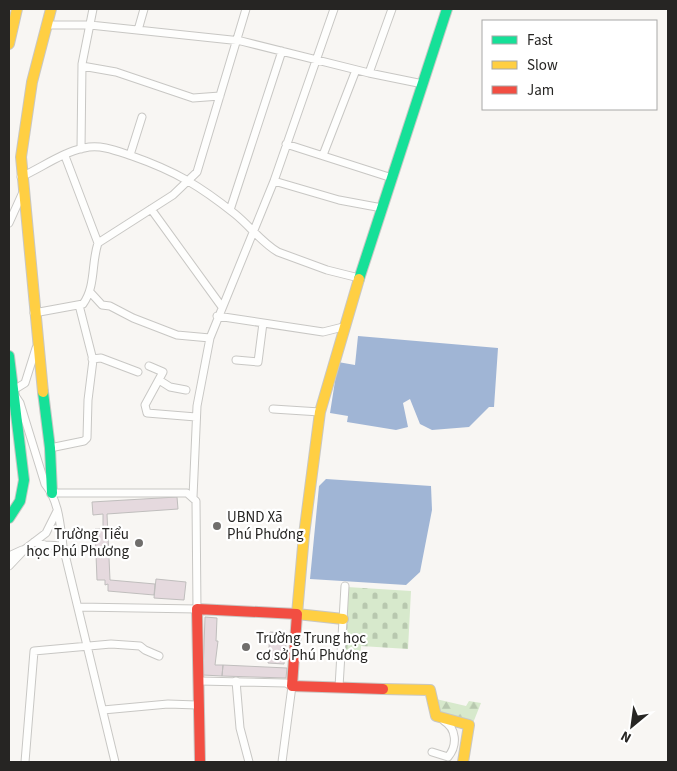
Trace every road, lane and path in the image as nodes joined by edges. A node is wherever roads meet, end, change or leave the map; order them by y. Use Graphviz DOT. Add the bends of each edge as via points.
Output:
graph roads {
  1 [pos="17,9"];
  2 [pos="51,9"];
  3 [pos="93,9"];
  4 [pos="144,9"];
  5 [pos="246,9"];
  6 [pos="334,9"];
  7 [pos="392,9"];
  8 [pos="447,9"];
  9 [pos="46,25"];
  10 [pos="90,25"];
  11 [pos="138,30"];
  12 [pos="236,40"];
  13 [pos="9,44"];
  14 [pos="282,51"];
  15 [pos="316,60"];
  16 [pos="82,66"];
  17 [pos="356,70"];
  18 [pos="369,73"];
  19 [pos="423,84"];
  20 [pos="220,96"];
  21 [pos="142,117"];
  22 [pos="286,144"];
  23 [pos="81,149"];
  24 [pos="130,155"];
  25 [pos="323,155"];
  26 [pos="65,156"];
  27 [pos="22,177"];
  28 [pos="392,178"];
  29 [pos="189,180"];
  30 [pos="274,180"];
  31 [pos="23,192"];
  32 [pos="382,208"];
  33 [pos="151,209"];
  34 [pos="230,210"];
  35 [pos="9,224"];
  36 [pos="254,229"];
  37 [pos="98,244"];
  38 [pos="359,278"];
  39 [pos="90,293"];
  40 [pos="79,305"];
  41 [pos="222,307"];
  42 [pos="34,313"];
  43 [pos="217,316"];
  44 [pos="263,323"];
  45 [pos="343,328"];
  46 [pos="210,338"];
  47 [pos="37,343"];
  48 [pos="9,356"];
  49 [pos="92,359"];
  50 [pos="236,360"];
  51 [pos="148,366"];
  52 [pos="138,372"];
  53 [pos="159,380"];
  54 [pos="186,390"];
  55 [pos="12,391"];
  56 [pos="273,408"];
  57 [pos="320,412"];
  58 [pos="196,417"];
  59 [pos="50,448"];
  60 [pos="52,493"];
  61 [pos="193,498"];
  62 [pos="57,511"];
  63 [pos="9,518"];
  64 [pos="34,542"];
  65 [pos="63,546"];
  66 [pos="25,549"];
  67 [pos="9,556"];
  68 [pos="9,566"];
  69 [pos="345,586"];
  70 [pos="78,607"];
  71 [pos="196,609"];
  72 [pos="297,614"];
  73 [pos="343,619"];
  74 [pos="87,647"];
  75 [pos="158,656"];
  76 [pos="199,681"];
  77 [pos="236,681"];
  78 [pos="292,686"];
  79 [pos="339,687"];
  80 [pos="197,705"];
  81 [pos="103,710"];
  82 [pos="441,719"];
  83 [pos="432,752"];
  84 [pos="25,762"];
  85 [pos="115,762"];
  86 [pos="200,762"];
  87 [pos="250,762"];
  88 [pos="282,762"];
  89 [pos="463,762"];
  1 -- 13 [label="street"];
  2 -- 9 [label="street"];
  3 -- 10 [label="street"];
  4 -- 11 [label="street"];
  5 -- 12 [label="street"];
  6 -- 15 [label="street"];
  7 -- 18 [label="street"];
  8 -- 19 [label="street"];
  9 -- 10 [label="street"];
  9 -- 27 [label="street" via="24,126"];
  10 -- 11 [label="street"];
  10 -- 16 [label="street"];
  11 -- 12 [label="street"];
  12 -- 14 [label="street"];
  12 -- 20 [label="street"];
  14 -- 15 [label="street"];
  14 -- 34 [label="street"];
  15 -- 17 [label="street"];
  15 -- 22 [label="street"];
  16 -- 20 [label="street" via="116,72 193,98"];
  16 -- 23 [label="street"];
  17 -- 18 [label="street"];
  17 -- 25 [label="street"];
  18 -- 19 [label="street"];
  19 -- 28 [label="street"];
  20 -- 29 [label="street" via="199,167"];
  21 -- 24 [label="street"];
  22 -- 25 [label="street"];
  22 -- 30 [label="street"];
  23 -- 24 [label="street" via="110,148"];
  23 -- 26 [label="street"];
  24 -- 29 [label="street" via="170,169"];
  25 -- 28 [label="street"];
  26 -- 27 [label="street"];
  26 -- 37 [label="street"];
  27 -- 31 [label="street"];
  28 -- 32 [label="street"];
  29 -- 33 [label="street"];
  29 -- 34 [label="street"];
  30 -- 32 [label="street" via="339,200"];
  30 -- 36 [label="street"];
  31 -- 35 [label="street"];
  31 -- 42 [label="street"];
  32 -- 38 [label="street"];
  33 -- 37 [label="street"];
  33 -- 41 [label="street"];
  34 -- 36 [label="street"];
  36 -- 38 [label="street" via="278,252"];
  36 -- 41 [label="street"];
  37 -- 39 [label="street"];
  38 -- 45 [label="street"];
  39 -- 40 [label="street"];
  39 -- 46 [label="street" via="102,306 110,306 177,335"];
  40 -- 42 [label="street"];
  40 -- 49 [label="street"];
  41 -- 43 [label="street"];
  42 -- 47 [label="street"];
  43 -- 44 [label="street"];
  43 -- 46 [label="street"];
  44 -- 45 [label="street" via="323,332"];
  44 -- 50 [label="street" via="258,362"];
  45 -- 57 [label="street"];
  46 -- 58 [label="street"];
  47 -- 55 [label="street" via="25,384"];
  47 -- 59 [label="street"];
  48 -- 55 [label="street"];
  49 -- 52 [label="street" via="101,358"];
  49 -- 59 [label="street" via="87,438"];
  51 -- 53 [label="street" via="163,371"];
  53 -- 54 [label="street" via="170,387"];
  53 -- 58 [label="street" via="145,405 147,414"];
  55 -- 60 [label="street" via="20,403 45,484"];
  55 -- 63 [label="street" via="24,480 20,501"];
  56 -- 57 [label="street"];
  57 -- 72 [label="street"];
  58 -- 61 [label="street"];
  59 -- 60 [label="street"];
  60 -- 61 [label="street" via="187,494"];
  60 -- 62 [label="street"];
  61 -- 71 [label="street" via="196,501"];
  62 -- 64 [label="street" via="46,533"];
  62 -- 65 [label="street"];
  64 -- 65 [label="street"];
  64 -- 66 [label="street"];
  65 -- 70 [label="street"];
  66 -- 67 [label="street"];
  66 -- 68 [label="street"];
  69 -- 73 [label="street"];
  70 -- 71 [label="street"];
  70 -- 74 [label="street"];
  71 -- 72 [label="street"];
  71 -- 76 [label="street"];
  72 -- 73 [label="street"];
  72 -- 78 [label="street"];
  73 -- 79 [label="street"];
  74 -- 75 [label="street" via="111,644 140,646"];
  74 -- 81 [label="street"];
  74 -- 84 [label="street" via="34,651"];
  76 -- 77 [label="street"];
  76 -- 80 [label="street"];
  77 -- 78 [label="street"];
  77 -- 87 [label="street" via="239,722"];
  78 -- 79 [label="street"];
  78 -- 88 [label="street"];
  79 -- 82 [label="street" via="430,690 434,714"];
  80 -- 81 [label="street" via="168,704"];
  80 -- 86 [label="street"];
  81 -- 85 [label="street"];
  82 -- 83 [label="street" via="453,726 453,748 448,757"];
  82 -- 89 [label="street" via="469,725"];
}
